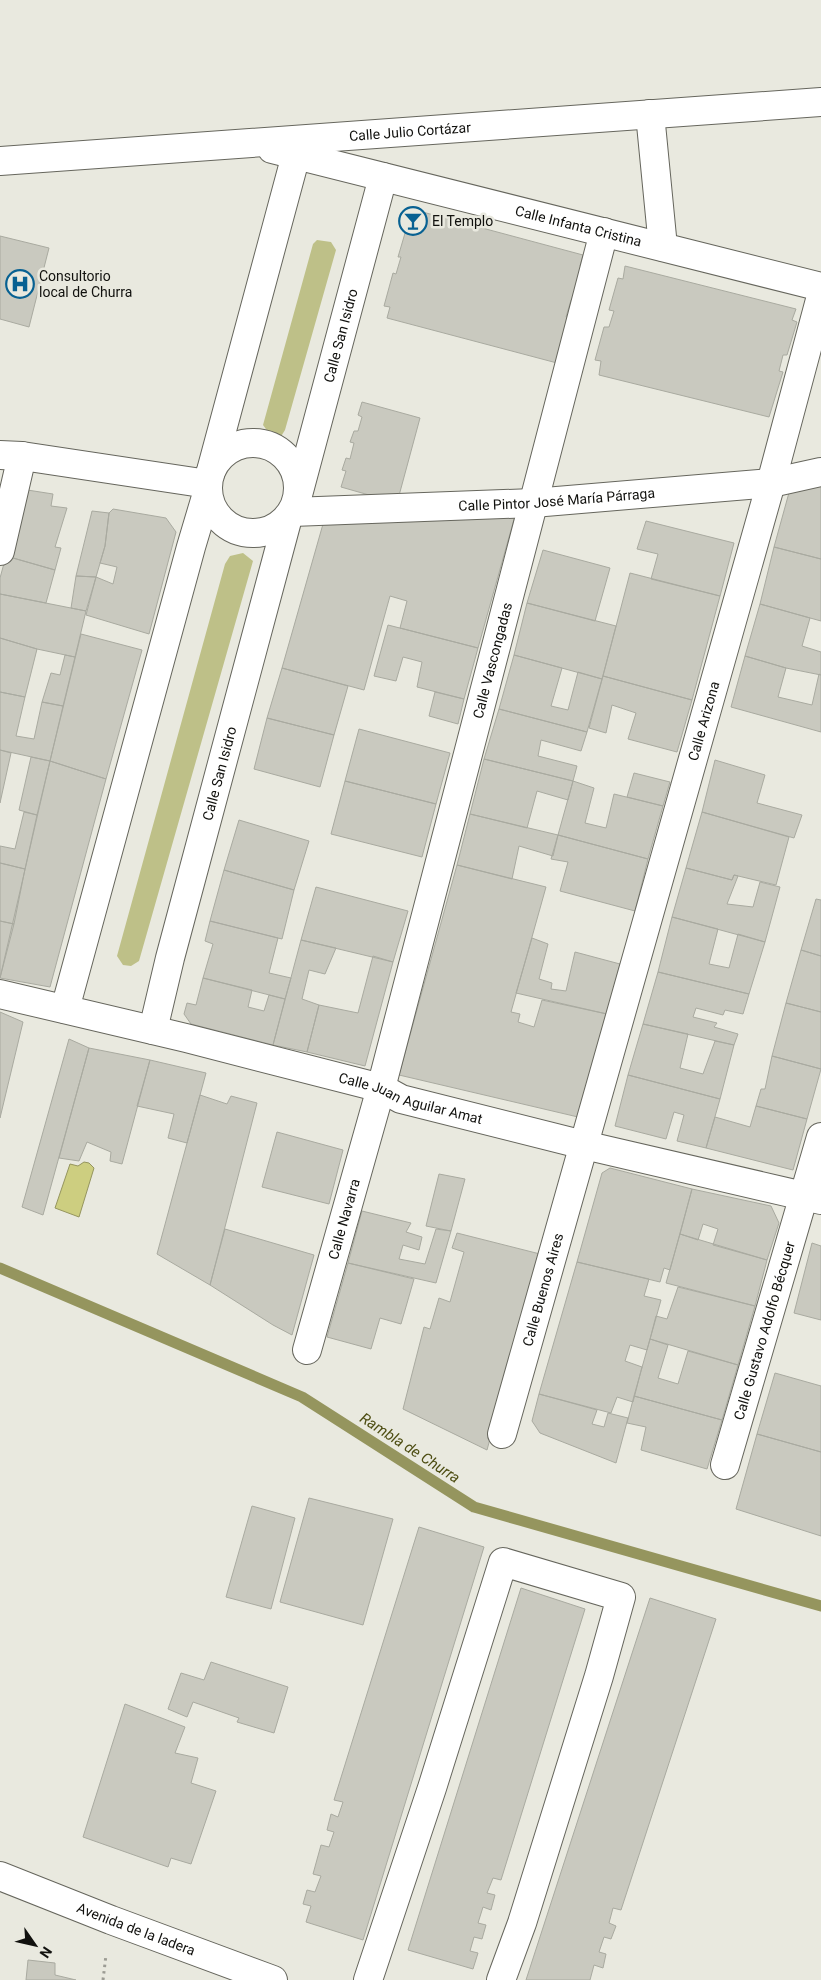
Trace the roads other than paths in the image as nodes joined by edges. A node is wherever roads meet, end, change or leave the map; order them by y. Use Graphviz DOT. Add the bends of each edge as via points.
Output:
graph roads {
  1 [pos="821,102"];
  2 [pos="650,114"];
  3 [pos="249,143"];
  4 [pos="296,155"];
  5 [pos="0,161"];
  6 [pos="384,177"];
  7 [pos="604,232"];
  8 [pos="663,247"];
  9 [pos="821,287"];
  10 [pos="821,296"];
  11 [pos="11,456"];
  12 [pos="821,472"];
  13 [pos="209,482"];
  14 [pos="771,483"];
  15 [pos="533,503"];
  16 [pos="293,508"];
  17 [pos="0,551"];
  18 [pos="0,994"];
  19 [pos="65,1009"];
  20 [pos="153,1030"];
  21 [pos="380,1088"];
  22 [pos="821,1137"];
  23 [pos="584,1145"];
  24 [pos="812,1199"];
  25 [pos="307,1350"];
  26 [pos="502,1434"];
  27 [pos="725,1465"];
  28 [pos="0,1876"];
  29 [pos="273,1980"];
  30 [pos="368,1980"];
  31 [pos="501,1980"];
  1 -- 2 [label="street, Calle Julio Cortázar"];
  2 -- 3 [label="street, Calle Julio Cortázar"];
  2 -- 8 [label="street"];
  3 -- 4 [label="street, Calle Infanta Cristina"];
  3 -- 5 [label="street, Calle Julio Cortázar"];
  4 -- 6 [label="street, Calle Infanta Cristina"];
  4 -- 13 [label="street"];
  6 -- 7 [label="street, Calle Infanta Cristina"];
  6 -- 16 [label="street, Calle San Isidro"];
  7 -- 8 [label="street, Calle Infanta Cristina"];
  7 -- 15 [label="street, Calle Vascongadas"];
  8 -- 9 [label="street, Calle Infanta Cristina"];
  10 -- 14 [label="street, Calle Arizona"];
  11 -- 13 [label="street"];
  11 -- 17 [label="street"];
  12 -- 14 [label="street, Calle Pintor José María Párraga"];
  13 -- 16 [label="street" via="211,504 217,516 239,532 252,534 278,527"];
  13 -- 16 [label="street" via="220,459 230,449 244,444 266,445 285,455 294,467 298,481"];
  13 -- 19 [label="street"];
  14 -- 15 [label="street, Calle Pintor José María Párraga"];
  14 -- 23 [label="street, Calle Arizona"];
  15 -- 16 [label="street, Calle Pintor José María Párraga"];
  15 -- 21 [label="street, Calle Vascongadas"];
  16 -- 20 [label="street, Calle San Isidro"];
  18 -- 19 [label="street, Calle Juan Aguilar Amat"];
  19 -- 20 [label="street, Calle Juan Aguilar Amat"];
  20 -- 21 [label="street, Calle Juan Aguilar Amat"];
  21 -- 23 [label="street, Calle Juan Aguilar Amat" via="401,1099"];
  21 -- 25 [label="street, Calle Navarra"];
  22 -- 24 [label="street, Calle Gustavo Adolfo Bécquer"];
  23 -- 24 [label="street, Calle Juan Aguilar Amat"];
  23 -- 26 [label="street, Calle Buenos Aires"];
  24 -- 27 [label="street, Calle Gustavo Adolfo Bécquer"];
  28 -- 29 [label="street, Avenida de la ladera"];
  30 -- 31 [label="street" via="503,1562 622,1597 522,1923"];
}
